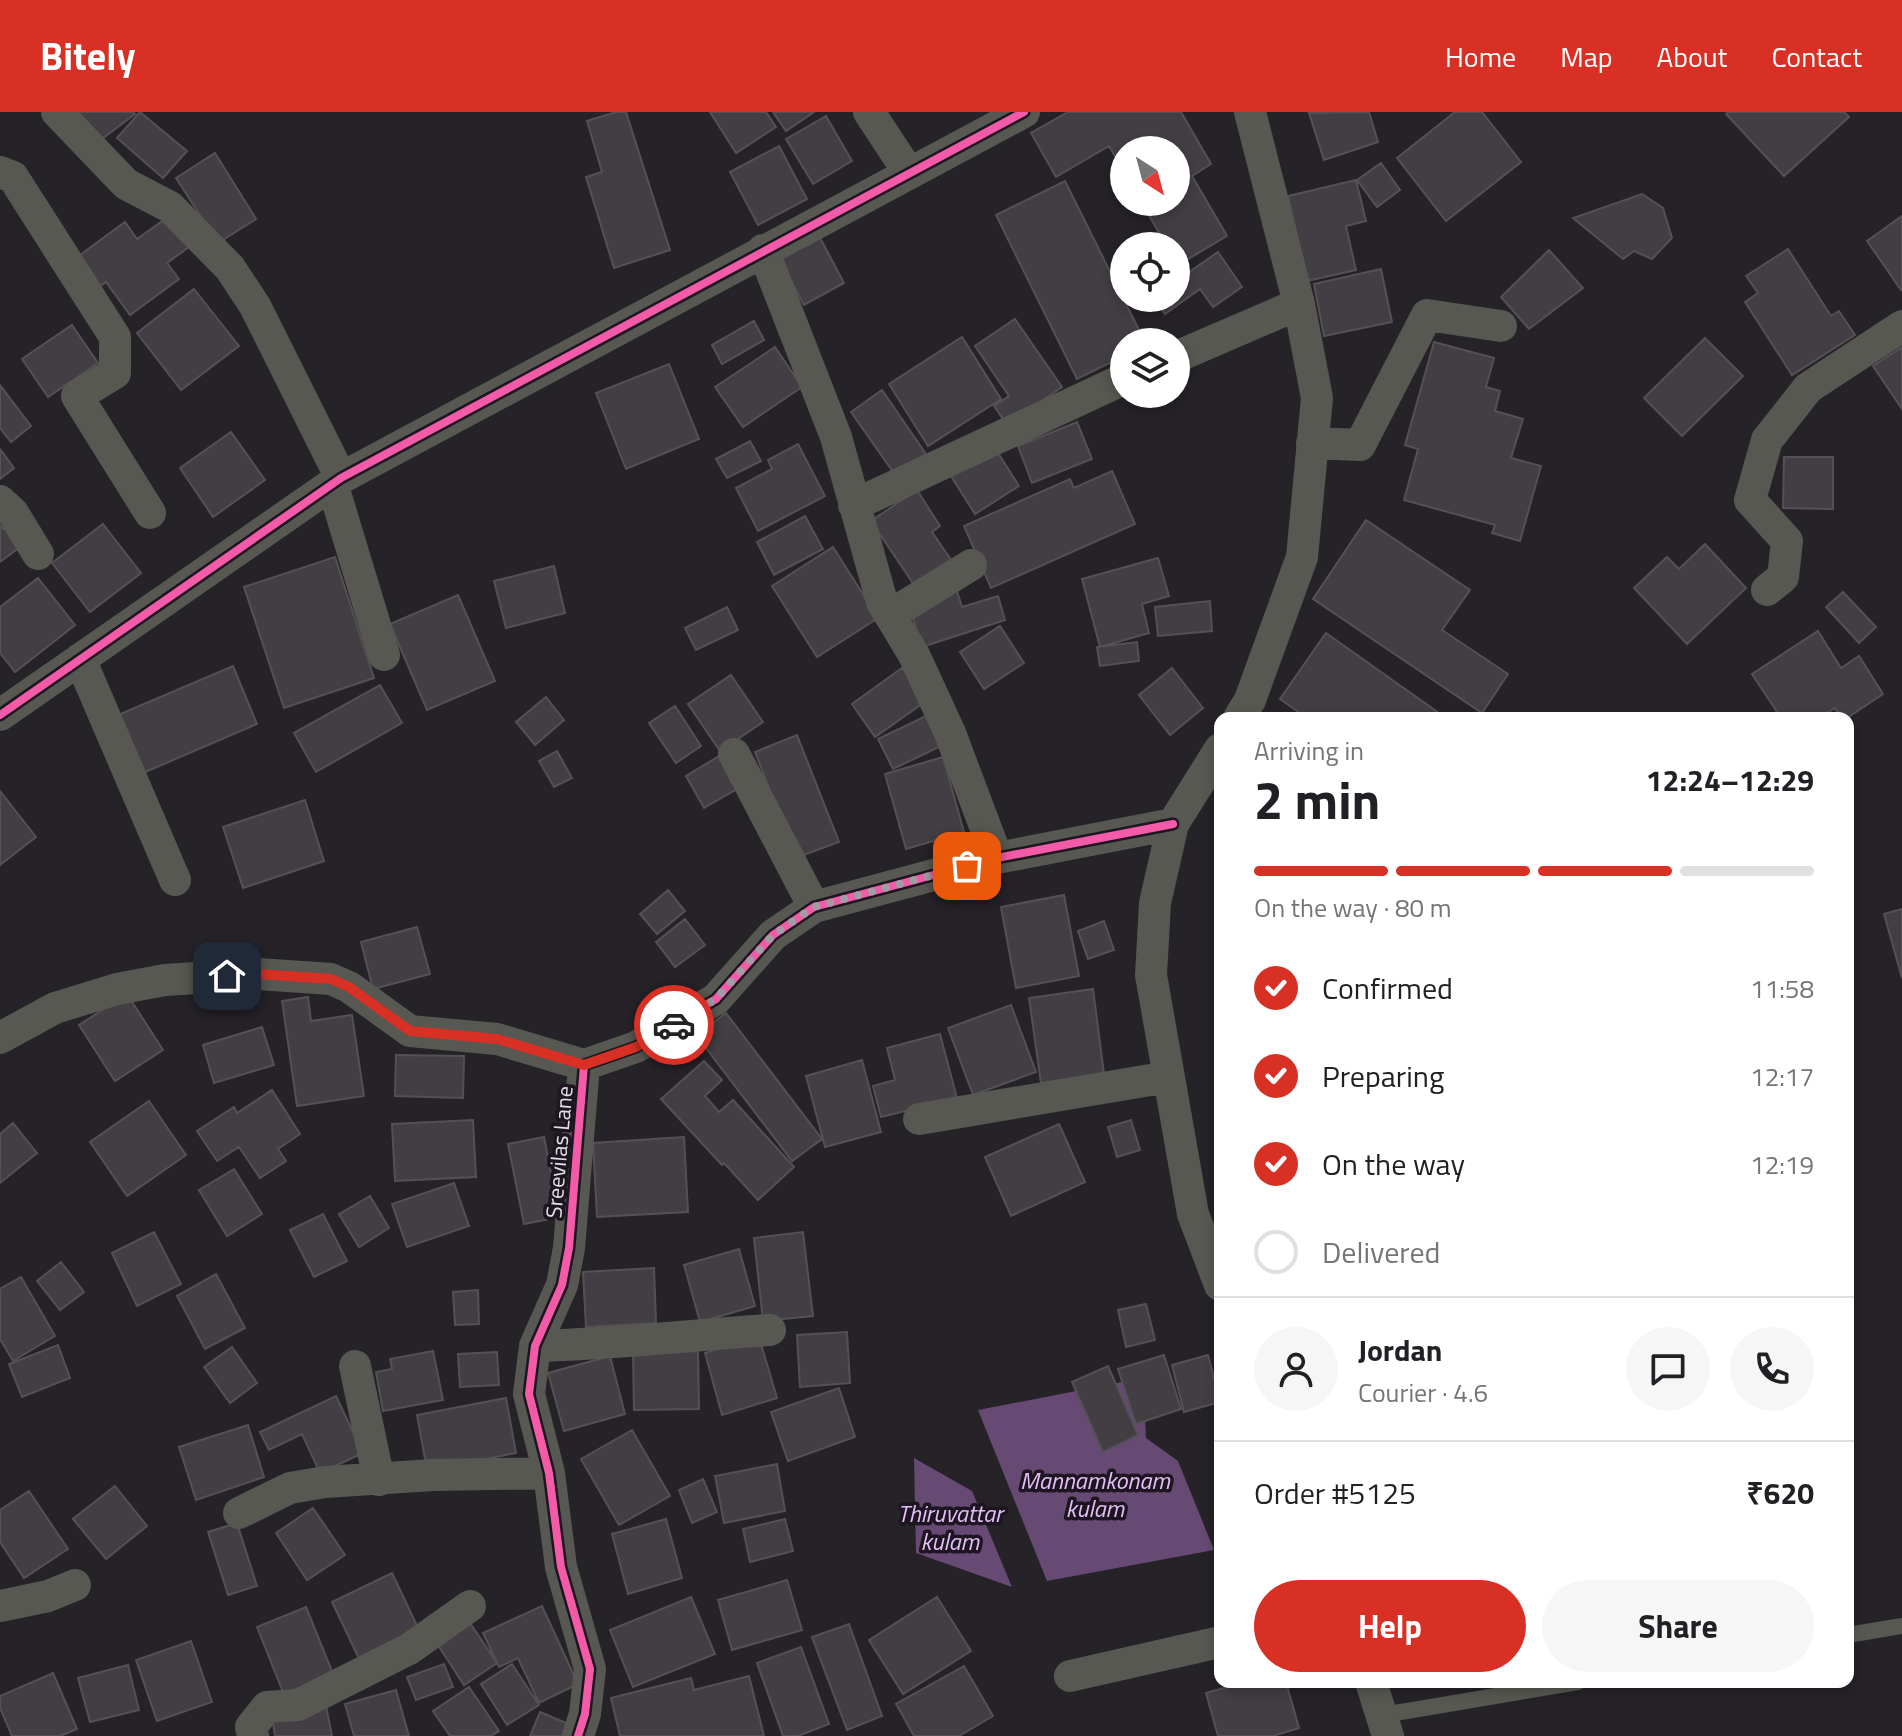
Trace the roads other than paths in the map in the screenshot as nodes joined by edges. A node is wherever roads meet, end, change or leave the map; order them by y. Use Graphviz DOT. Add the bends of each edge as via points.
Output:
graph roads {
  1 [pos="57,112"];
  2 [pos="869,112"];
  3 [pos="1024,112"];
  4 [pos="1250,112"];
  5 [pos="0,172"];
  6 [pos="909,173"];
  7 [pos="763,250"];
  8 [pos="1299,304"];
  9 [pos="1501,326"];
  10 [pos="1902,326"];
  11 [pos="1190,351"];
  12 [pos="1110,386"];
  13 [pos="1312,443"];
  14 [pos="336,480"];
  15 [pos="0,501"];
  16 [pos="854,505"];
  17 [pos="150,513"];
  18 [pos="38,554"];
  19 [pos="971,565"];
  20 [pos="1767,590"];
  21 [pos="890,615"];
  22 [pos="384,655"];
  23 [pos="80,659"];
  24 [pos="1243,712"];
  25 [pos="0,715"];
  26 [pos="734,754"];
  27 [pos="1214,759"];
  28 [pos="1173,824"];
  29 [pos="997,858"];
  30 [pos="175,880"];
  31 [pos="814,907"];
  32 [pos="0,1038"];
  33 [pos="584,1065"];
  34 [pos="1168,1077"];
  35 [pos="919,1119"];
  36 [pos="1214,1269"];
  37 [pos="770,1330"];
  38 [pos="535,1346"];
  39 [pos="355,1366"];
  40 [pos="549,1473"];
  41 [pos="379,1480"];
  42 [pos="239,1513"];
  43 [pos="75,1585"];
  44 [pos="0,1606"];
  45 [pos="470,1606"];
  46 [pos="1902,1626"];
  47 [pos="1854,1634"];
  48 [pos="1214,1643"];
  49 [pos="1070,1676"];
  50 [pos="1373,1688"];
  51 [pos="1552,1688"];
  52 [pos="1386,1726"];
  53 [pos="253,1736"];
  54 [pos="578,1736"];
  1 -- 14 [label="street" via="126,184 170,207 230,268 255,306"];
  2 -- 6 [label="street"];
  3 -- 6 [label="street"];
  4 -- 8 [label="street"];
  5 -- 17 [label="street" via="13,177 115,337 115,373 77,396"];
  6 -- 7 [label="street"];
  7 -- 14 [label="street"];
  7 -- 16 [label="street" via="836,437"];
  8 -- 11 [label="street"];
  8 -- 13 [label="street" via="1317,398"];
  9 -- 13 [label="street" via="1427,315 1360,445"];
  10 -- 20 [label="street" via="1808,388 1767,440 1750,500 1787,541 1783,577"];
  12 -- 16 [label="street"];
  13 -- 24 [label="street" via="1302,557"];
  14 -- 22 [label="street"];
  14 -- 23 [label="street"];
  15 -- 18 [label="street"];
  16 -- 21 [label="street"];
  19 -- 21 [label="street"];
  21 -- 29 [label="street" via="950,733"];
  23 -- 25 [label="street"];
  23 -- 30 [label="street"];
  26 -- 31 [label="street"];
  27 -- 28 [label="street"];
  28 -- 29 [label="street, Sreevilas Lane"];
  28 -- 34 [label="street" via="1155,903 1151,975"];
  29 -- 31 [label="street, Sreevilas Lane"];
  31 -- 33 [label="street, Sreevilas Lane" via="773,935 716,999 636,1047"];
  32 -- 33 [label="street" via="55,1008 117,989 258,974 331,979 410,1031 497,1039"];
  33 -- 38 [label="street, Sreevilas Lane" via="569,1248 562,1285"];
  34 -- 35 [label="street"];
  34 -- 36 [label="street" via="1193,1214"];
  37 -- 38 [label="street"];
  38 -- 40 [label="street, Sreevilas Lane" via="529,1394"];
  39 -- 41 [label="street"];
  40 -- 41 [label="street"];
  40 -- 54 [label="street, Sreevilas Lane" via="561,1567 590,1669"];
  41 -- 42 [label="street" via="290,1488"];
  43 -- 44 [label="street"];
  45 -- 53 [label="street" via="409,1649 298,1705 267,1707 251,1727"];
  46 -- 47 [label="lane"];
  48 -- 49 [label="street"];
  50 -- 52 [label="street"];
  51 -- 52 [label="lane"];
}
